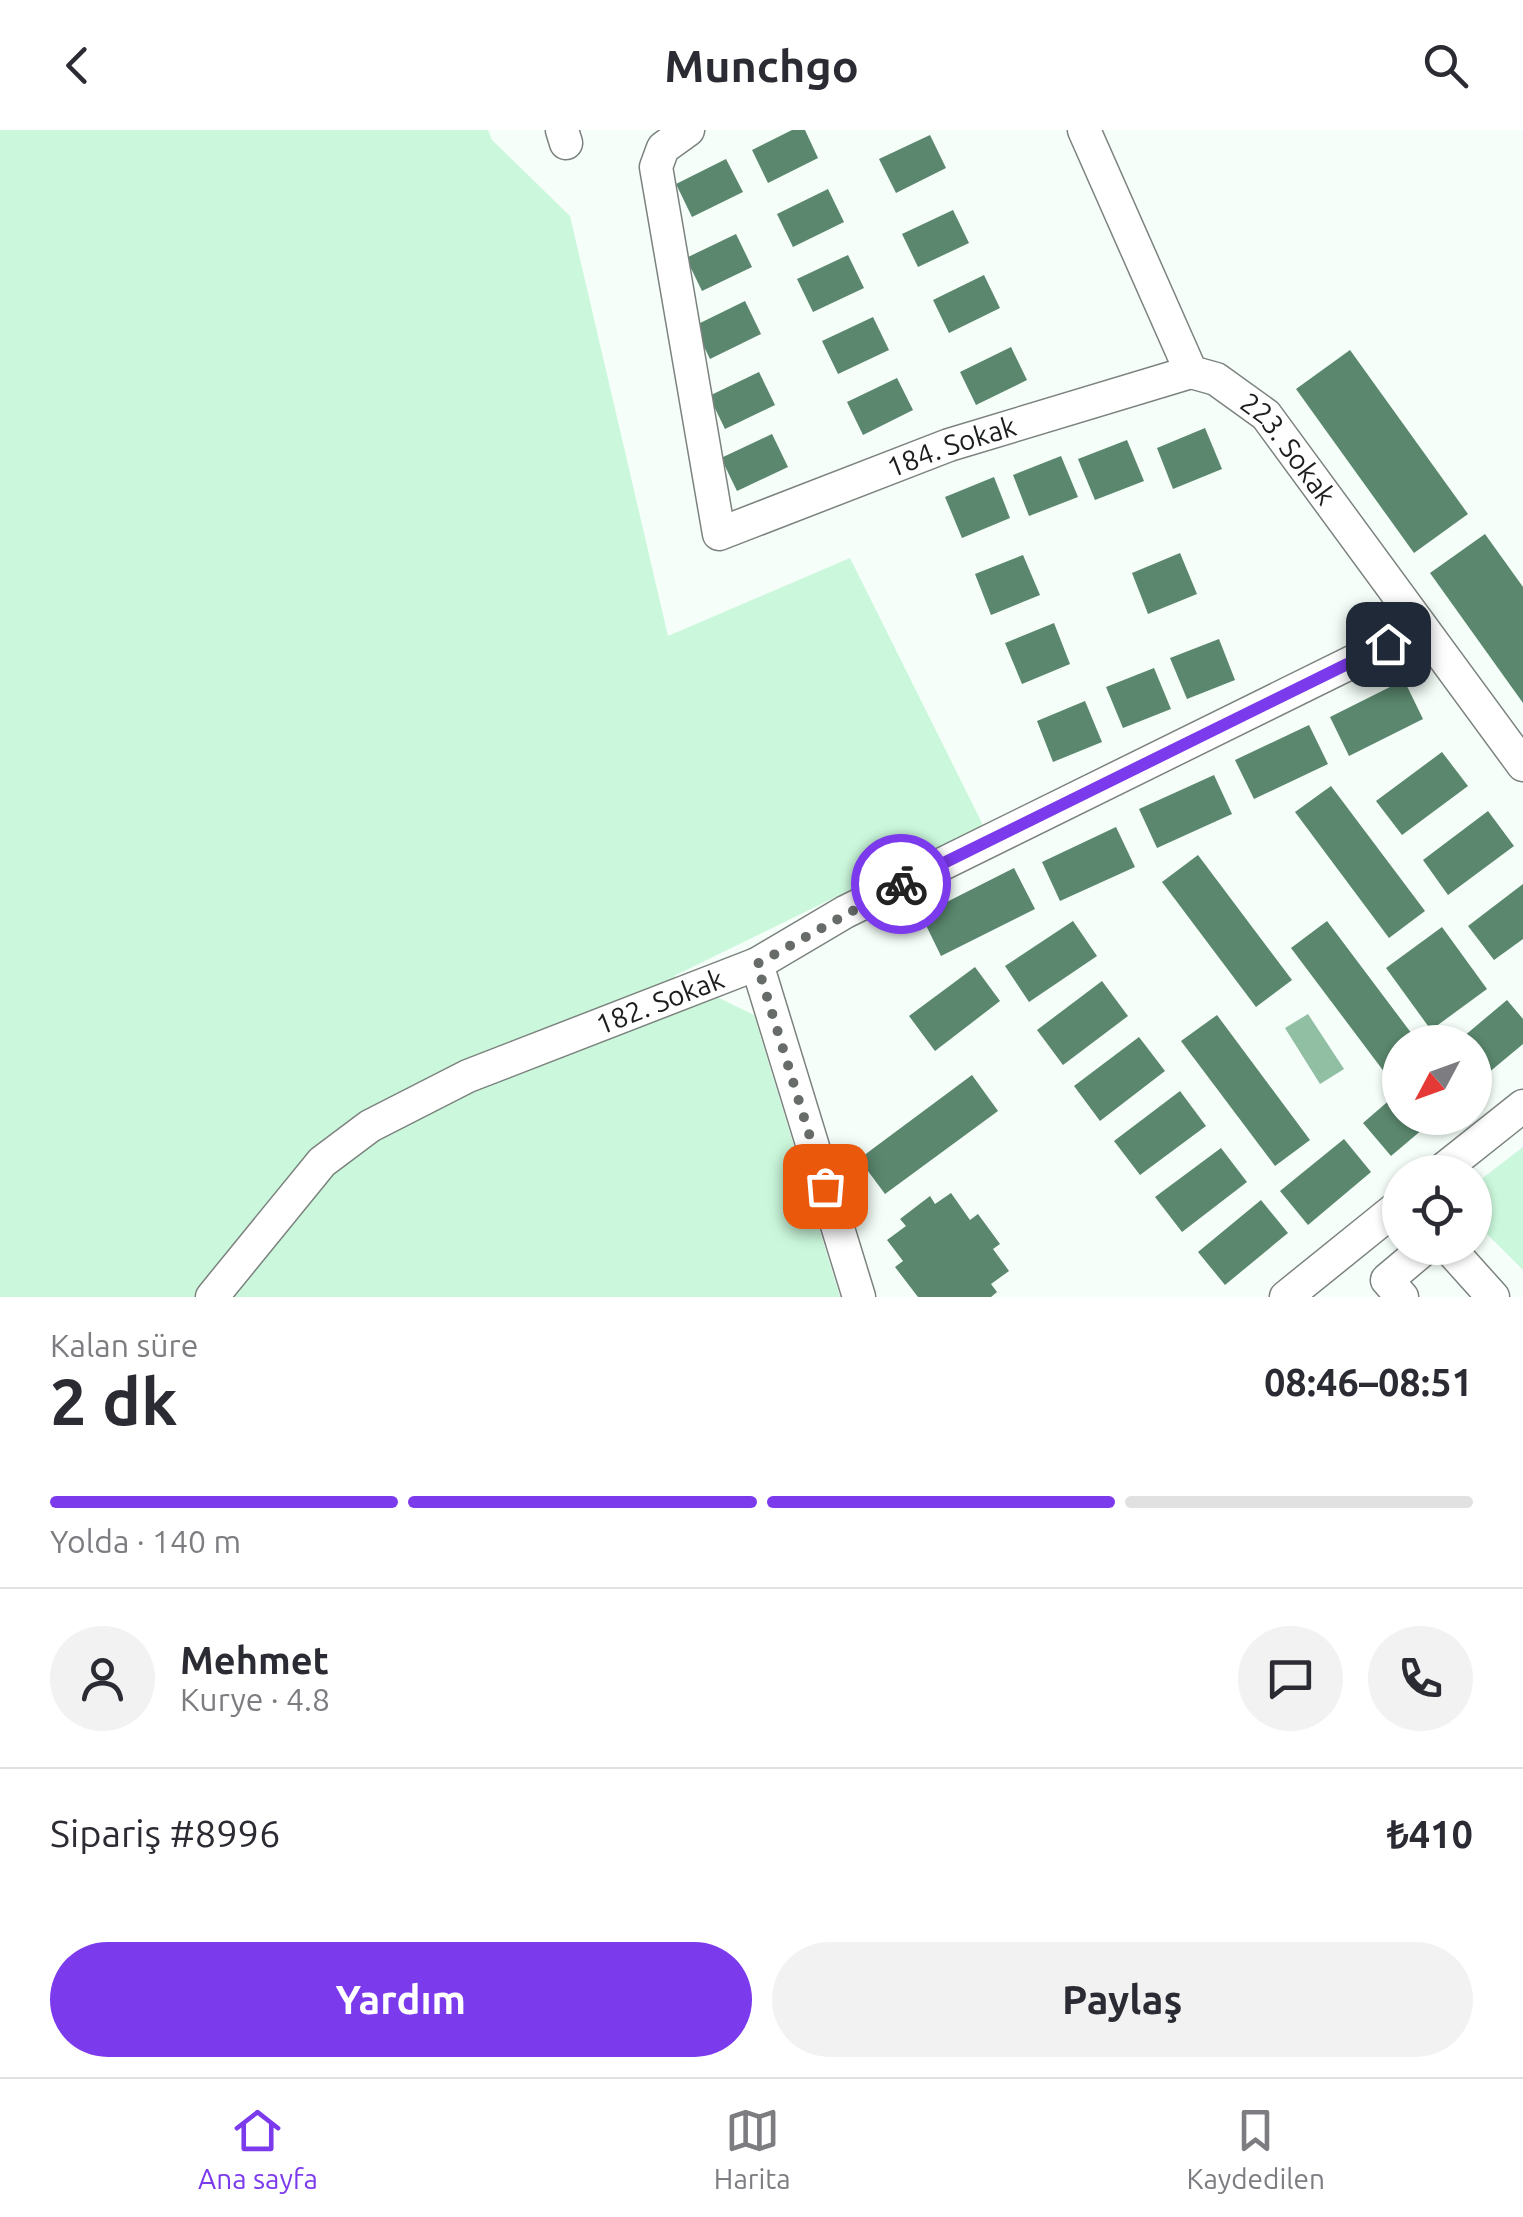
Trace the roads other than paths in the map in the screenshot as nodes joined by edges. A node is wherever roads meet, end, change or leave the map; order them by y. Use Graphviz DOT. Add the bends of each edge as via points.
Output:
graph roads {
  1 [pos="688,130"];
  2 [pos="1084,130"];
  3 [pos="1191,372"];
  4 [pos="1422,628"];
  5 [pos="1523,765"];
  6 [pos="757,964"];
  7 [pos="1523,1106"];
  8 [pos="1461,1155"];
  9 [pos="1382,1220"];
  10 [pos="1405,1265"];
  11 [pos="1464,1265"];
  12 [pos="212,1297"];
  13 [pos="859,1297"];
  14 [pos="1286,1297"];
  15 [pos="1402,1297"];
  16 [pos="1493,1297"];
  1 -- 3 [label="street, 184. Sokak" via="663,148 656,168 719,534 949,445"];
  2 -- 3 [label="street"];
  3 -- 4 [label="street, 223. Sokak" via="1216,379 1266,415"];
  4 -- 5 [label="street, 223. Sokak"];
  4 -- 6 [label="street, 182. Sokak" via="845,912"];
  6 -- 12 [label="street, 182. Sokak" via="468,1076 370,1126 322,1162"];
  6 -- 13 [label="street"];
  7 -- 8 [label="street"];
  9 -- 14 [label="street"];
  10 -- 15 [label="street" via="1387,1280"];
  11 -- 16 [label="street"];
}
